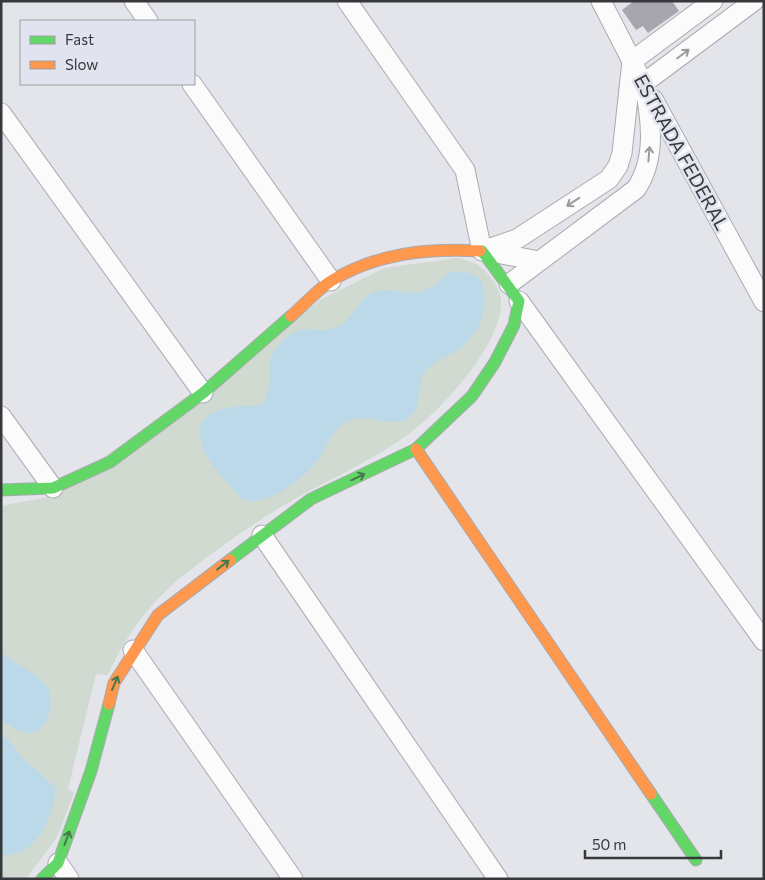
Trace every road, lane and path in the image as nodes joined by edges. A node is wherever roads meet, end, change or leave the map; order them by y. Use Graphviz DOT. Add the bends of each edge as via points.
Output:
graph roads {
  1 [pos="134,1"];
  2 [pos="348,1"];
  3 [pos="601,1"];
  4 [pos="713,1"];
  5 [pos="754,1"];
  6 [pos="147,20"];
  7 [pos="632,61"];
  8 [pos="644,83"];
  9 [pos="193,85"];
  10 [pos="1,113"];
  11 [pos="482,251"];
  12 [pos="539,261"];
  13 [pos="331,281"];
  14 [pos="509,284"];
  15 [pos="519,301"];
  16 [pos="764,302"];
  17 [pos="203,393"];
  18 [pos="1,416"];
  19 [pos="416,449"];
  20 [pos="53,488"];
  21 [pos="1,490"];
  22 [pos="262,535"];
  23 [pos="764,641"];
  24 [pos="134,650"];
  25 [pos="696,860"];
  26 [pos="58,863"];
  27 [pos="42,879"];
  28 [pos="69,879"];
  29 [pos="293,879"];
  30 [pos="498,879"];
  1 -- 6 [label="street"];
  2 -- 11 [label="street" via="465,170"];
  3 -- 7 [label="street, ESTRADA FEDERAL"];
  4 -- 7 [label="street"];
  8 -- 5 [label="street, one-way"];
  7 -- 8 [label="street, ESTRADA FEDERAL"];
  7 -- 11 [label="street, one-way" via="622,153 609,179 517,239"];
  12 -- 8 [label="street, one-way" via="636,189 644,177 652,121"];
  8 -- 16 [label="street, ESTRADA FEDERAL"];
  9 -- 13 [label="street"];
  10 -- 17 [label="street"];
  11 -- 12 [label="street"];
  11 -- 13 [label="street" via="440,249 385,257"];
  11 -- 14 [label="street"];
  12 -- 14 [label="street"];
  13 -- 17 [label="street"];
  14 -- 15 [label="street"];
  15 -- 19 [label="street" via="514,325 472,396"];
  15 -- 23 [label="street"];
  17 -- 20 [label="street" via="110,462"];
  18 -- 20 [label="street"];
  22 -- 19 [label="street, one-way" via="312,499"];
  19 -- 25 [label="street"];
  20 -- 21 [label="street"];
  24 -- 22 [label="street, one-way" via="158,615"];
  22 -- 30 [label="street"];
  26 -- 24 [label="street, one-way" via="91,771 114,683"];
  24 -- 29 [label="street"];
  26 -- 27 [label="street"];
  26 -- 28 [label="street"];
}
